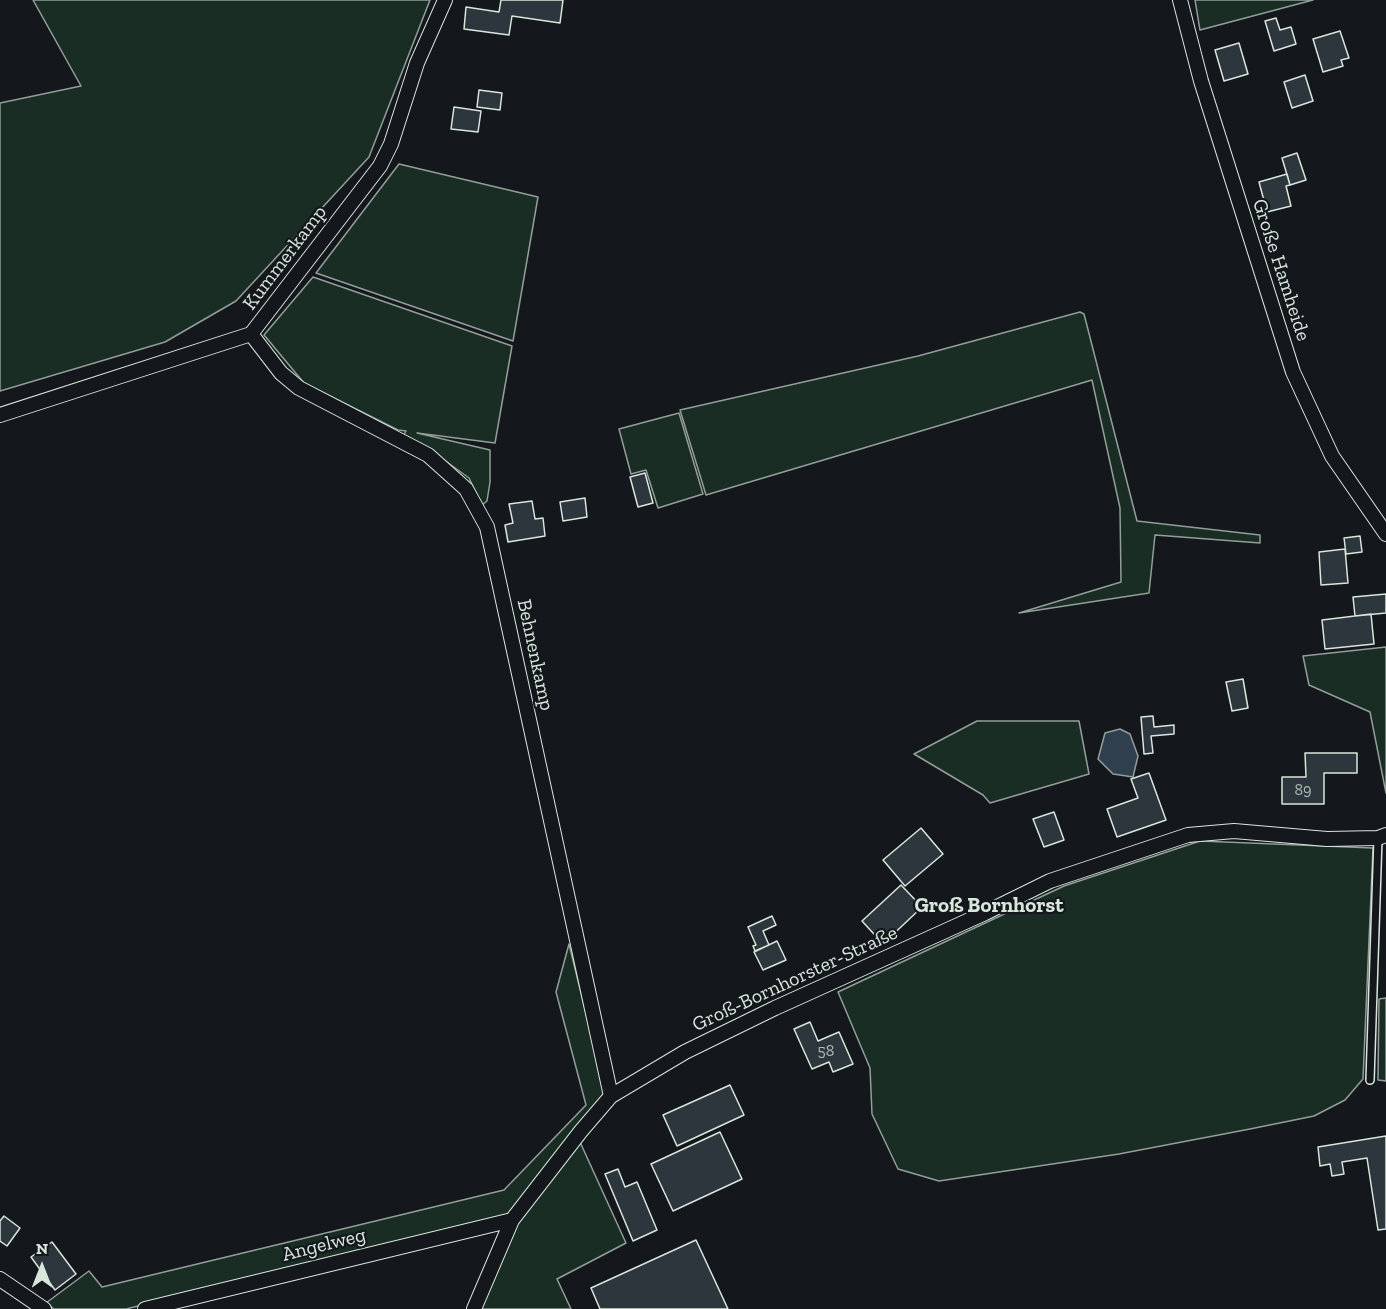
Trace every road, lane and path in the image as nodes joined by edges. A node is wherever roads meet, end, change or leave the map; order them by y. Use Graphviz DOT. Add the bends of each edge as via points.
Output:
graph roads {
  1 [pos="445,0"];
  2 [pos="1180,0"];
  3 [pos="251,334"];
  4 [pos="0,415"];
  5 [pos="1386,534"];
  6 [pos="1382,836"];
  7 [pos="1370,1080"];
  8 [pos="610,1096"];
  9 [pos="512,1220"];
  10 [pos="0,1279"];
  11 [pos="44,1309"];
  12 [pos="145,1309"];
  13 [pos="474,1309"];
  1 -- 3 [label="street, Kummerkamp" via="417,63 380,166"];
  2 -- 5 [label="street, Große Hamheide" via="1201,81 1293,372 1332,456"];
  3 -- 4 [label="street, Kummerkamp"];
  3 -- 8 [label="street, Behnenkamp" via="281,373 299,388 428,455 466,489 487,527"];
  6 -- 7 [label="lane"];
  6 -- 8 [label="street, Groß-Bornhorster-Straße" via="1327,838 1234,831 1188,836 1135,852 1050,881 775,1008 685,1052"];
  8 -- 9 [label="street, Groß-Bornhorster-Straße"];
  9 -- 12 [label="street, Angelweg"];
  9 -- 13 [label="street, Groß-Bornhorster-Straße"];
  10 -- 11 [label="street"];
}
